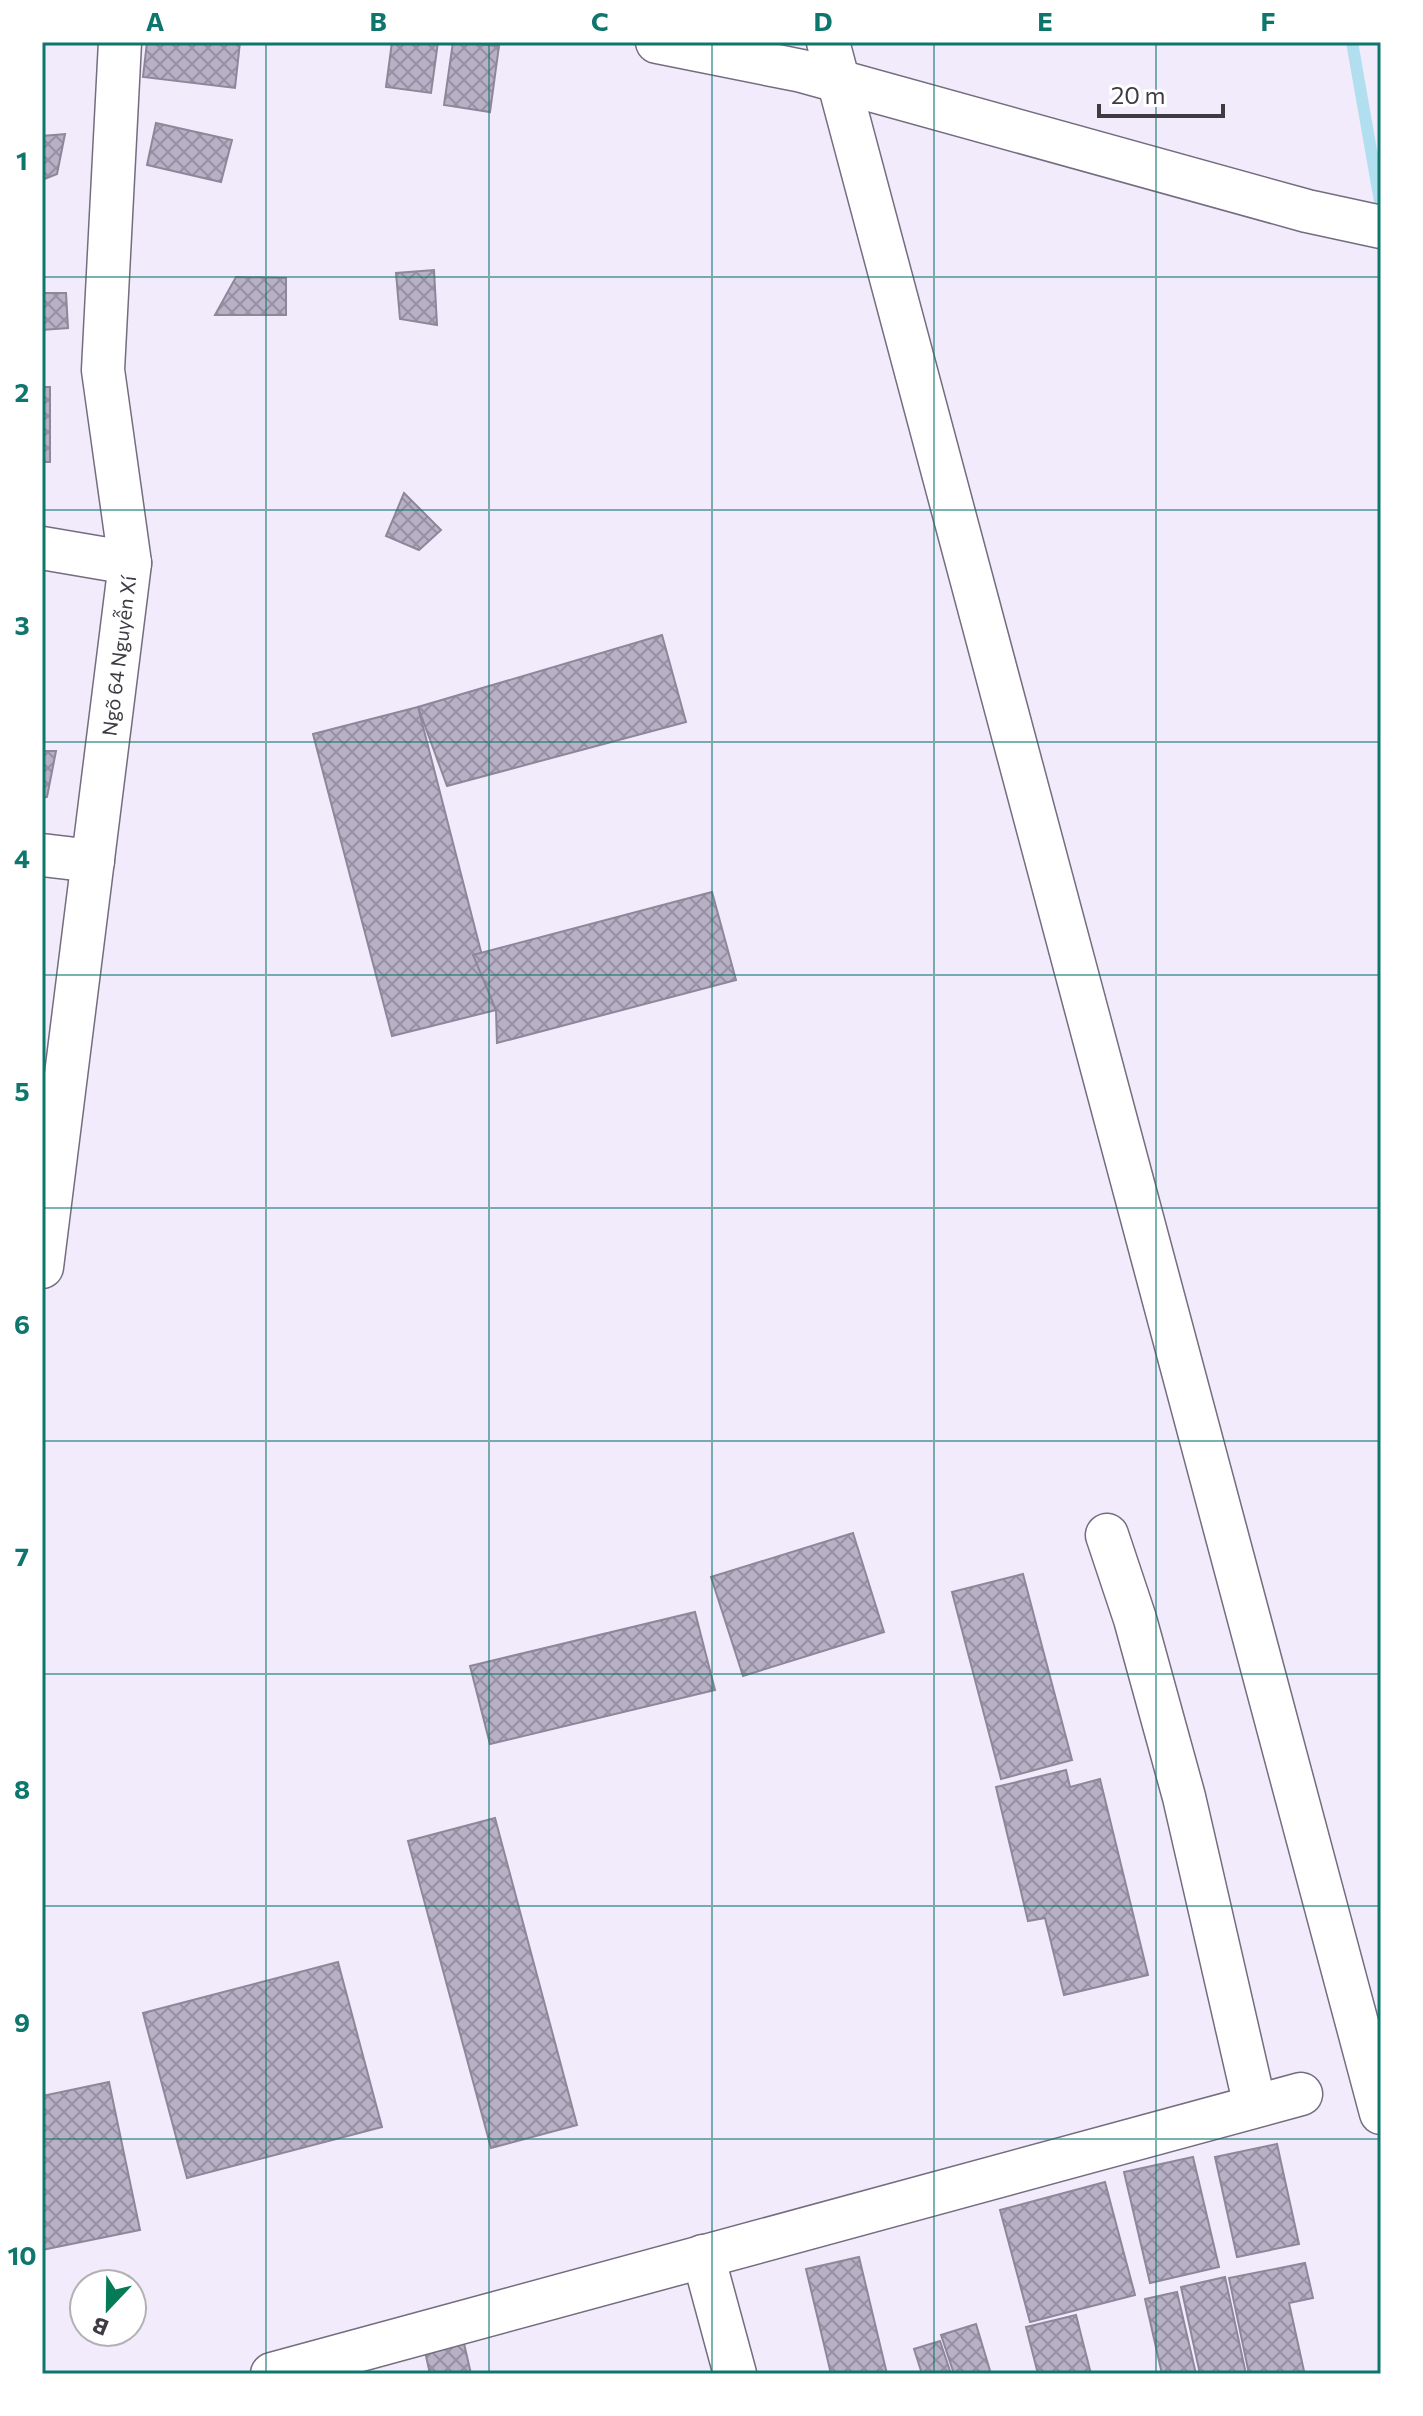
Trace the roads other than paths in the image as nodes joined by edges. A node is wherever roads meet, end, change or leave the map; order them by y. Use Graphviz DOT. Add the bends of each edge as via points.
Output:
graph roads {
  1 [pos="120,42"];
  2 [pos="657,42"];
  3 [pos="833,62"];
  4 [pos="1381,227"];
  5 [pos="42,548"];
  6 [pos="130,563"];
  7 [pos="42,855"];
  8 [pos="93,861"];
  9 [pos="49,1157"];
  10 [pos="42,1267"];
  11 [pos="1107,1535"];
  12 [pos="1301,2094"];
  13 [pos="1255,2106"];
  14 [pos="1381,2113"];
  15 [pos="703,2256"];
  16 [pos="272,2374"];
  17 [pos="735,2374"];
  1 -- 6 [label="street, Ngõ 64 Nguyễn Xí" via="103,370"];
  2 -- 3 [label="street" via="802,71"];
  3 -- 4 [label="street" via="1307,211"];
  3 -- 14 [label="street"];
  5 -- 6 [label="street"];
  6 -- 8 [label="street, Ngõ 64 Nguyễn Xí"];
  7 -- 8 [label="street"];
  8 -- 9 [label="street, Ngõ 64 Nguyễn Xí"];
  9 -- 10 [label="street, Ngõ 64 Nguyễn Xí"];
  11 -- 13 [label="street" via="1184,1797"];
  12 -- 13 [label="street"];
  13 -- 15 [label="street"];
  15 -- 16 [label="street"];
  15 -- 17 [label="street"];
}
